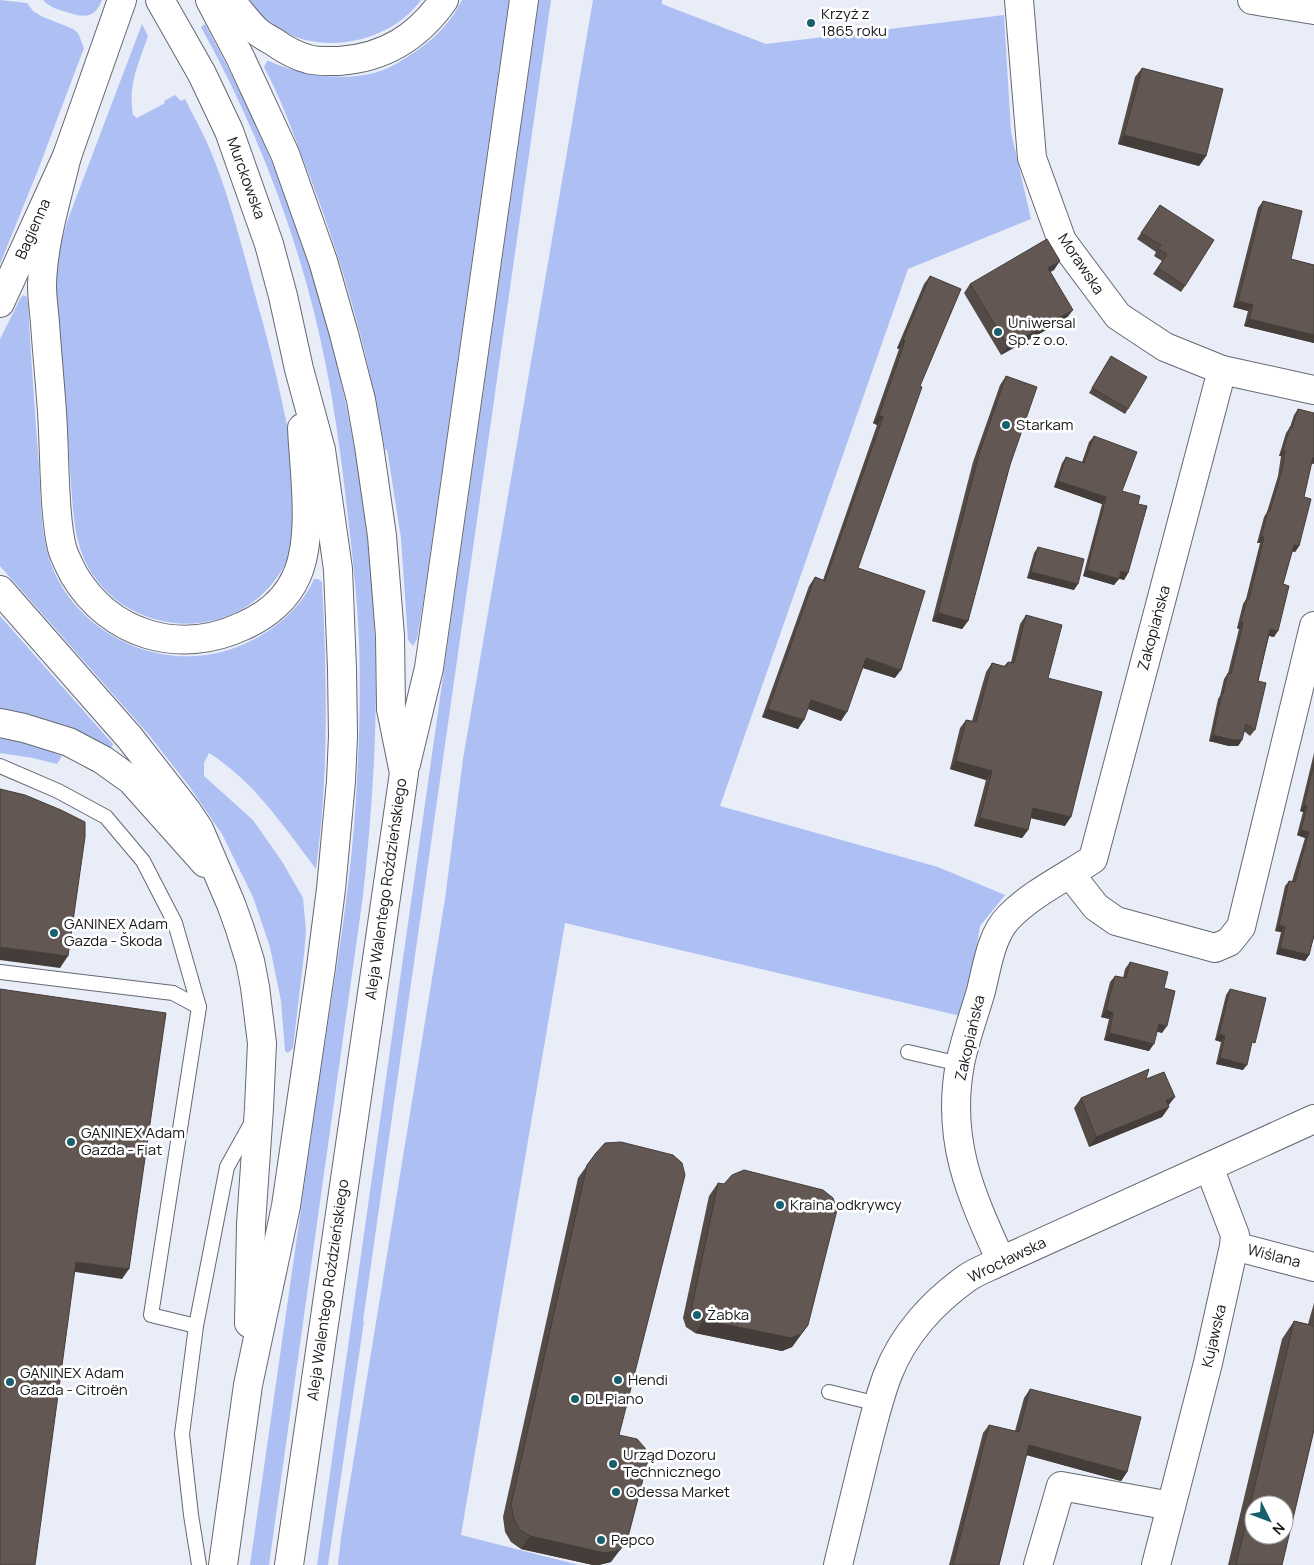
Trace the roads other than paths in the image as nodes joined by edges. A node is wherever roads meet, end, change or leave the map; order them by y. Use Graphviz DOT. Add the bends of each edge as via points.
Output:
graph roads {
  1 [pos="122,0"];
  2 [pos="160,0"];
  3 [pos="210,0"];
  4 [pos="230,0"];
  5 [pos="444,0"];
  6 [pos="524,0"];
  7 [pos="1018,0"];
  8 [pos="1252,0"];
  9 [pos="1314,10"];
  10 [pos="67,156"];
  11 [pos="0,303"];
  12 [pos="299,369"];
  13 [pos="1222,370"];
  14 [pos="1314,390"];
  15 [pos="0,590"];
  16 [pos="1314,626"];
  17 [pos="0,723"];
  18 [pos="0,766"];
  19 [pos="404,773"];
  20 [pos="1070,874"];
  21 [pos="220,879"];
  22 [pos="0,972"];
  23 [pos="199,1007"];
  24 [pos="908,1052"];
  25 [pos="960,1064"];
  26 [pos="259,1108"];
  27 [pos="1314,1119"];
  28 [pos="1209,1167"];
  29 [pos="1234,1246"];
  30 [pos="1000,1261"];
  31 [pos="1314,1266"];
  32 [pos="196,1326"];
  33 [pos="248,1385"];
  34 [pos="829,1392"];
  35 [pos="878,1404"];
  36 [pos="1171,1506"];
  37 [pos="199,1565"];
  38 [pos="223,1565"];
  39 [pos="288,1565"];
  40 [pos="838,1565"];
  41 [pos="1038,1565"];
  42 [pos="1156,1565"];
  1 -- 10 [label="main road"];
  2 -- 12 [label="main road, Murckowska" via="202,74 229,131 269,244"];
  3 -- 19 [label="main road, Aleja Walentego Roździeńskiego" via="285,154 324,261 361,400 382,536 390,636 391,709"];
  4 -- 5 [label="main road" via="258,32 308,59 327,62 370,57 398,44 421,27"];
  6 -- 19 [label="main road" via="429,668"];
  7 -- 13 [label="main road, Morawska" via="1032,158 1062,241 1118,316 1165,347"];
  8 -- 9 [label="main road"];
  10 -- 11 [label="main road, Bagienna"];
  10 -- 12 [label="main road" via="46,247 42,285 58,526 62,549 73,573 93,599 121,623 162,638 204,639 255,621 274,607 290,588 306,548"];
  12 -- 33 [label="main road" via="321,450 338,569 343,736 331,889 286,1206"];
  13 -- 14 [label="main road, Morawska"];
  13 -- 20 [label="main road, Zakopiańska" via="1093,859"];
  15 -- 21 [label="main road" via="169,786 199,829"];
  16 -- 20 [label="main road" via="1241,927 1229,942 1215,948 1116,921 1096,907"];
  17 -- 21 [label="main road" via="69,742 103,760 131,780"];
  18 -- 23 [label="lane" via="58,791 106,817 143,861 175,924"];
  19 -- 39 [label="main road, Aleja Walentego Roździeńskiego"];
  20 -- 25 [label="main road, Zakopiańska" via="1030,899 1008,918 995,938"];
  21 -- 26 [label="main road" via="243,937 255,986 262,1043"];
  22 -- 23 [label="lane" via="173,993"];
  23 -- 32 [label="lane" via="151,1315"];
  24 -- 25 [label="lane"];
  25 -- 30 [label="main road, Zakopiańska" via="955,1112 958,1140 972,1195"];
  26 -- 32 [label="lane" via="227,1167"];
  26 -- 33 [label="main road" via="251,1224"];
  27 -- 28 [label="main road, Wrocławska"];
  28 -- 29 [label="main road, Kujawska" via="1234,1235"];
  28 -- 30 [label="main road, Wrocławska"];
  29 -- 31 [label="main road, Wiślana"];
  29 -- 36 [label="main road, Kujawska"];
  30 -- 35 [label="main road, Wrocławska" via="968,1277 924,1316 898,1353"];
  32 -- 37 [label="lane" via="182,1434"];
  33 -- 38 [label="main road"];
  34 -- 35 [label="lane"];
  35 -- 40 [label="main road, Wrocławska"];
  36 -- 41 [label="main road" via="1061,1486"];
  36 -- 42 [label="main road, Kujawska"];
}
